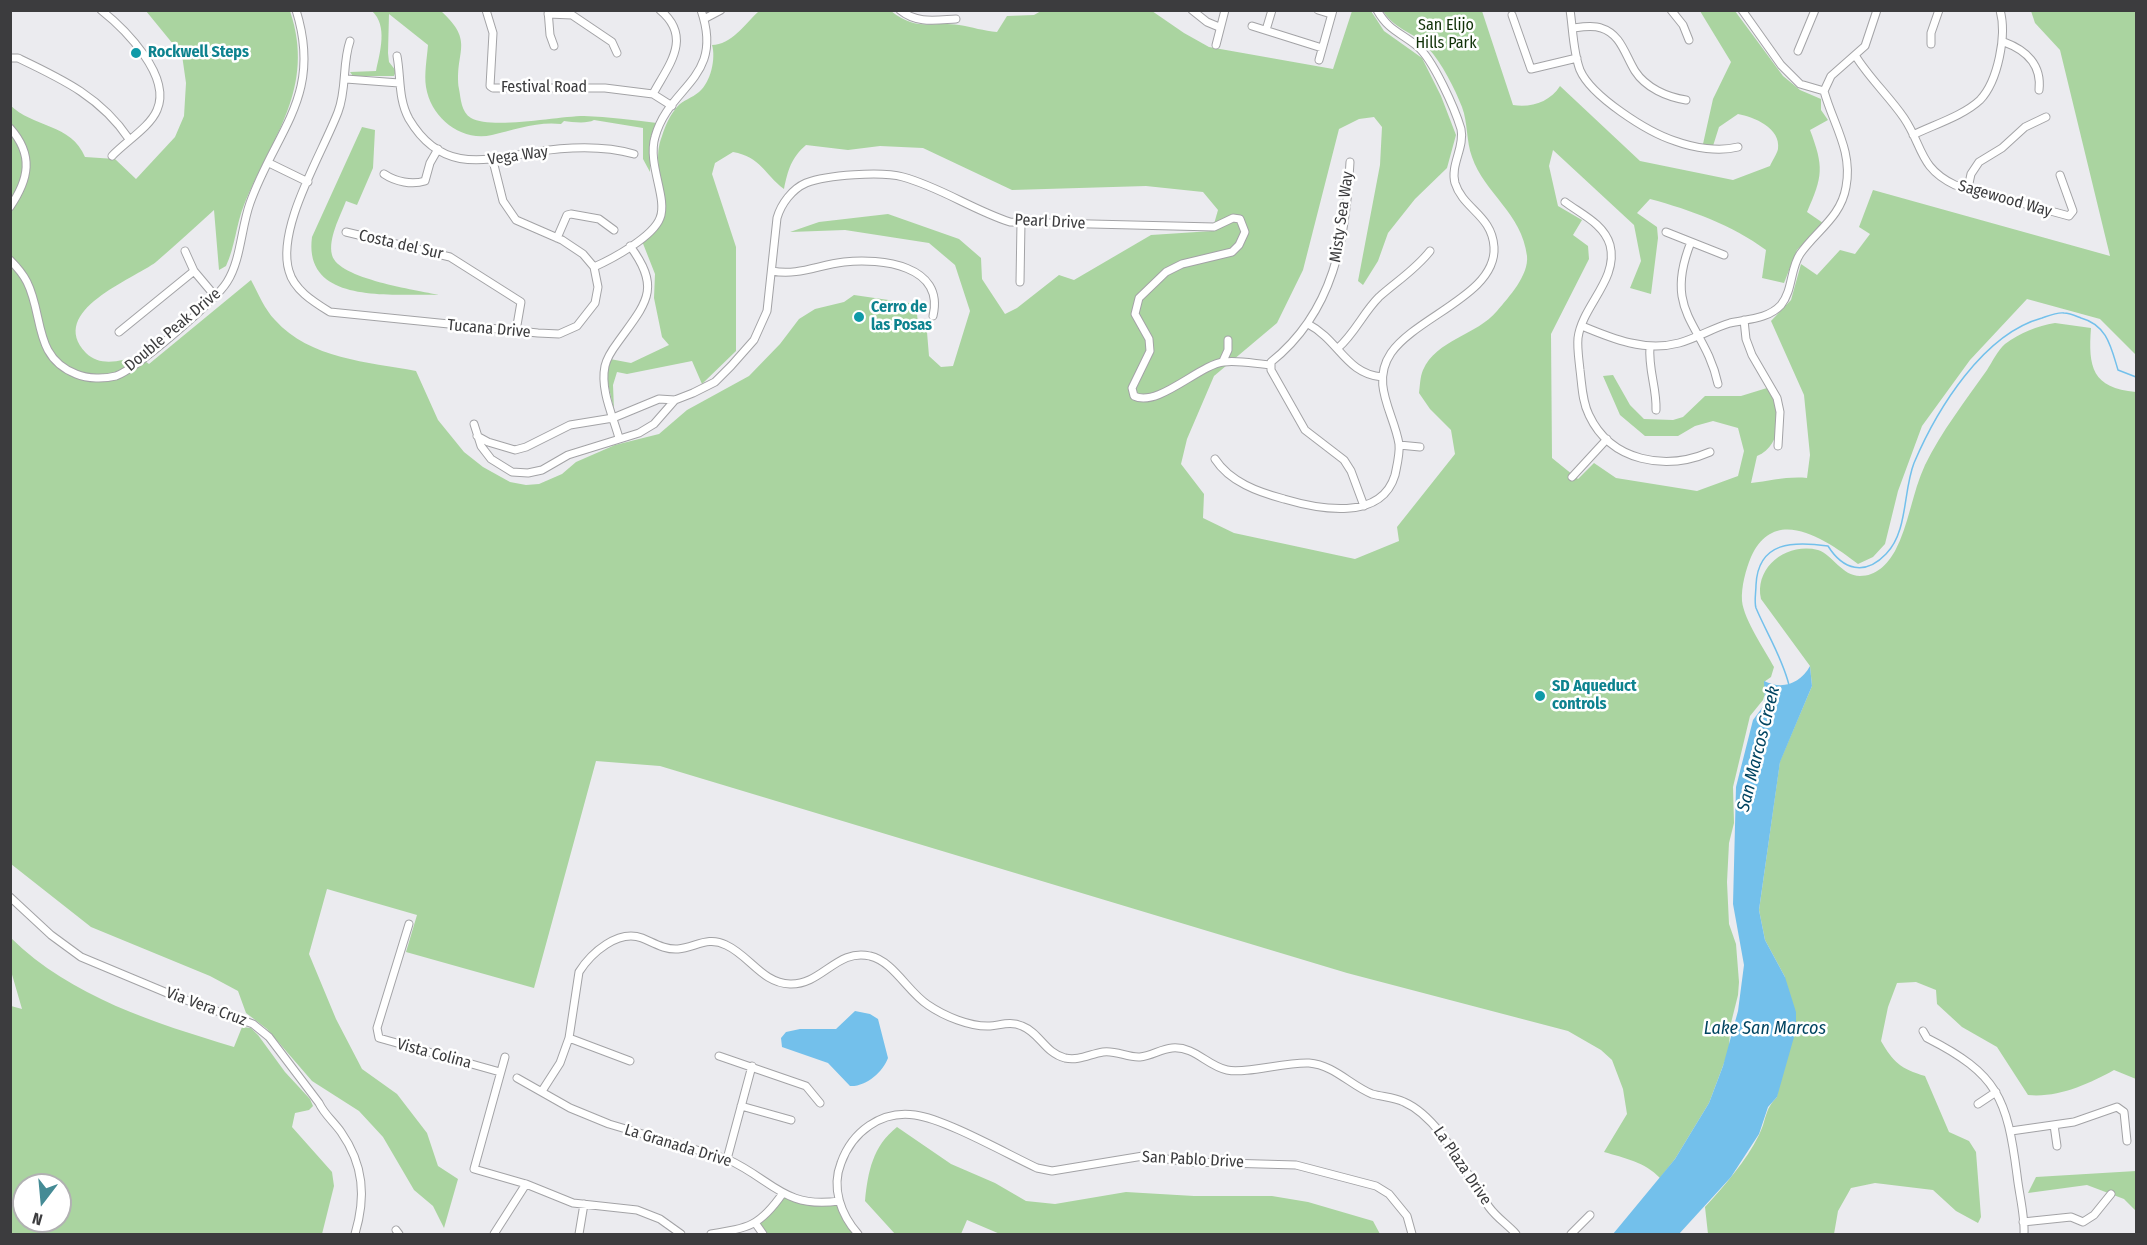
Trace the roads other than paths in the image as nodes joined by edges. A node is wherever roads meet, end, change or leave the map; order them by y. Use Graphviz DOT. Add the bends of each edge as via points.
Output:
graph roads {
  1 [pos="100,10"];
  2 [pos="296,10"];
  3 [pos="486,10"];
  4 [pos="660,10"];
  5 [pos="701,10"];
  6 [pos="721,10"];
  7 [pos="900,10"];
  8 [pos="1192,10"];
  9 [pos="1225,10"];
  10 [pos="1272,10"];
  11 [pos="1318,10"];
  12 [pos="1377,10"];
  13 [pos="1570,10"];
  14 [pos="1671,10"];
  15 [pos="1742,10"];
  16 [pos="1815,10"];
  17 [pos="1877,10"];
  18 [pos="1939,10"];
  19 [pos="2000,10"];
  20 [pos="548,12"];
  21 [pos="1332,12"];
  22 [pos="1512,15"];
  23 [pos="704,19"];
  24 [pos="956,19"];
  25 [pos="1252,26"];
  26 [pos="1219,27"];
  27 [pos="1573,28"];
  28 [pos="1266,30"];
  29 [pos="1689,40"];
  30 [pos="350,41"];
  31 [pos="2004,42"];
  32 [pos="1931,44"];
  33 [pos="1216,45"];
  34 [pos="554,46"];
  35 [pos="1322,48"];
  36 [pos="1798,51"];
  37 [pos="617,53"];
  38 [pos="1856,55"];
  39 [pos="397,56"];
  40 [pos="10,58"];
  41 [pos="1578,58"];
  42 [pos="1319,60"];
  43 [pos="346,79"];
  44 [pos="399,83"];
  45 [pos="2039,90"];
  46 [pos="1824,91"];
  47 [pos="653,94"];
  48 [pos="1686,100"];
  49 [pos="672,106"];
  50 [pos="2046,117"];
  51 [pos="10,128"];
  52 [pos="1913,135"];
  53 [pos="129,139"];
  54 [pos="1738,147"];
  55 [pos="438,149"];
  56 [pos="634,154"];
  57 [pos="112,156"];
  58 [pos="493,161"];
  59 [pos="1350,162"];
  60 [pos="269,163"];
  61 [pos="384,174"];
  62 [pos="2060,175"];
  63 [pos="308,182"];
  64 [pos="1968,188"];
  65 [pos="1565,202"];
  66 [pos="10,207"];
  67 [pos="1021,222"];
  68 [pos="614,230"];
  69 [pos="346,232"];
  70 [pos="1666,232"];
  71 [pos="557,238"];
  72 [pos="1691,242"];
  73 [pos="630,246"];
  74 [pos="1430,250"];
  75 [pos="185,251"];
  76 [pos="1724,255"];
  77 [pos="10,260"];
  78 [pos="594,267"];
  79 [pos="194,271"];
  80 [pos="772,271"];
  81 [pos="1020,282"];
  82 [pos="214,296"];
  83 [pos="933,316"];
  84 [pos="1744,320"];
  85 [pos="1308,324"];
  86 [pos="1582,326"];
  87 [pos="516,331"];
  88 [pos="118,332"];
  89 [pos="1697,336"];
  90 [pos="1228,340"];
  91 [pos="1650,346"];
  92 [pos="1338,348"];
  93 [pos="1223,361"];
  94 [pos="1271,365"];
  95 [pos="1382,377"];
  96 [pos="1718,384"];
  97 [pos="675,400"];
  98 [pos="1656,410"];
  99 [pos="613,418"];
  100 [pos="474,424"];
  101 [pos="477,435"];
  102 [pos="619,438"];
  103 [pos="1608,439"];
  104 [pos="1399,445"];
  105 [pos="1778,446"];
  106 [pos="1420,447"];
  107 [pos="1710,452"];
  108 [pos="1215,459"];
  109 [pos="1572,477"];
  110 [pos="1364,506"];
  111 [pos="10,897"];
  112 [pos="409,924"];
  113 [pos="1923,1031"];
  114 [pos="569,1038"];
  115 [pos="719,1056"];
  116 [pos="505,1057"];
  117 [pos="630,1061"];
  118 [pos="752,1066"];
  119 [pos="500,1072"];
  120 [pos="518,1078"];
  121 [pos="542,1091"];
  122 [pos="1996,1092"];
  123 [pos="820,1103"];
  124 [pos="1978,1104"];
  125 [pos="741,1106"];
  126 [pos="791,1120"];
  127 [pos="2054,1125"];
  128 [pos="2011,1131"];
  129 [pos="2127,1141"];
  130 [pos="2057,1146"];
  131 [pos="727,1159"];
  132 [pos="526,1184"];
  133 [pos="783,1193"];
  134 [pos="2111,1194"];
  135 [pos="839,1201"];
  136 [pos="584,1204"];
  137 [pos="1590,1215"];
  138 [pos="2023,1222"];
  139 [pos="756,1224"];
  140 [pos="355,1234"];
  141 [pos="494,1234"];
  142 [pos="579,1234"];
  143 [pos="681,1234"];
  144 [pos="711,1234"];
  145 [pos="763,1234"];
  146 [pos="858,1234"];
  147 [pos="1412,1234"];
  148 [pos="1516,1234"];
  149 [pos="1571,1234"];
  150 [pos="2024,1234"];
  1 -- 53 [label="street" via="121,27 160,83 157,111"];
  2 -- 60 [label="street, Double Peak Drive" via="304,49 302,86 294,114"];
  3 -- 47 [label="street, Festival Road" via="494,33 490,86 493,88 604,88"];
  4 -- 47 [label="street" via="672,23 676,49 674,60"];
  5 -- 23 [label="street"];
  6 -- 23 [label="street"];
  7 -- 24 [label="street" via="924,21"];
  8 -- 26 [label="street"];
  9 -- 26 [label="street"];
  10 -- 28 [label="street"];
  11 -- 21 [label="street"];
  12 -- 95 [label="street" via="1390,29 1426,55 1456,116 1461,140 1454,181 1461,195 1483,217 1494,248 1483,281 1404,338 1390,354"];
  13 -- 27 [label="street"];
  14 -- 29 [label="street"];
  15 -- 46 [label="street" via="1781,65 1800,84"];
  16 -- 36 [label="street"];
  17 -- 38 [label="street" via="1865,46"];
  18 -- 32 [label="street"];
  19 -- 31 [label="street"];
  20 -- 34 [label="street"];
  20 -- 37 [label="street" via="572,15 612,42"];
  21 -- 35 [label="street"];
  22 -- 41 [label="street" via="1531,69"];
  23 -- 49 [label="street" via="705,55 695,80"];
  25 -- 28 [label="street"];
  26 -- 33 [label="street"];
  27 -- 41 [label="street"];
  27 -- 48 [label="street" via="1601,28 1615,36 1635,72 1652,88 1670,98"];
  28 -- 35 [label="street"];
  30 -- 43 [label="street, Tucana Drive"];
  31 -- 45 [label="street" via="2031,57"];
  31 -- 52 [label="street" via="1980,99"];
  35 -- 42 [label="street"];
  38 -- 46 [label="street" via="1842,63"];
  38 -- 52 [label="street, Sagewood Way"];
  39 -- 44 [label="street, Vega Way"];
  40 -- 53 [label="street" via="67,81 94,98"];
  41 -- 54 [label="street" via="1590,86 1635,121 1675,141 1725,150"];
  43 -- 44 [label="street"];
  43 -- 63 [label="street, Tucana Drive" via="339,110"];
  44 -- 55 [label="street, Vega Way" via="409,118"];
  46 -- 84 [label="street" via="1845,145 1846,189 1827,226 1799,255 1782,303 1773,312"];
  47 -- 49 [label="street, Festival Road"];
  49 -- 73 [label="street" via="654,138 652,162 663,203 660,219"];
  50 -- 64 [label="street" via="1979,162"];
  51 -- 66 [label="street" via="22,144 28,166 23,188"];
  52 -- 64 [label="street, Sagewood Way" via="1931,170 1943,180"];
  53 -- 57 [label="street"];
  55 -- 58 [label="street, Vega Way" via="469,161"];
  55 -- 61 [label="street" via="426,181 417,184 392,180"];
  56 -- 58 [label="street, Vega Way" via="579,148"];
  58 -- 71 [label="street" via="507,210 516,220"];
  59 -- 85 [label="street, Misty Sea Way" via="1339,256 1321,304"];
  60 -- 63 [label="street"];
  60 -- 82 [label="street, Double Peak Drive" via="248,210 232,273"];
  62 -- 64 [label="street, Sagewood Way" via="2073,211 2069,216"];
  63 -- 87 [label="street, Tucana Drive" via="290,224 287,248 289,271 310,300 330,312"];
  65 -- 86 [label="street" via="1595,223 1610,246 1608,271"];
  67 -- 80 [label="street, Pearl Drive" via="985,214 921,182 899,176 820,179 794,191 779,210"];
  67 -- 81 [label="street"];
  67 -- 93 [label="street, Pearl Drive" via="1214,227 1233,218 1240,219 1245,232 1238,248 1172,268 1139,298 1135,314 1149,339 1150,351 1132,385 1134,396 1140,399 1164,392"];
  68 -- 71 [label="street" via="599,219 571,214"];
  69 -- 87 [label="street, Costa del Sur" via="450,257 521,302"];
  70 -- 72 [label="street"];
  71 -- 78 [label="street" via="583,254"];
  72 -- 76 [label="street"];
  72 -- 89 [label="street" via="1680,292"];
  73 -- 78 [label="street"];
  73 -- 99 [label="street" via="649,280 648,297 606,362 605,389"];
  74 -- 92 [label="street" via="1407,276 1380,297"];
  75 -- 79 [label="street"];
  77 -- 82 [label="street, Double Peak Drive" via="29,285 47,350 64,368 83,376 105,378 126,371"];
  78 -- 87 [label="street, Tucana Drive" via="595,303 577,326 559,334"];
  79 -- 82 [label="street"];
  79 -- 88 [label="street"];
  80 -- 83 [label="street" via="797,274 825,265 858,262 910,269 932,285 936,299"];
  80 -- 97 [label="street, Pearl Drive" via="767,311 754,340 715,382"];
  84 -- 89 [label="street"];
  84 -- 105 [label="street" via="1752,355 1777,398"];
  85 -- 92 [label="street"];
  85 -- 94 [label="street, Misty Sea Way"];
  86 -- 91 [label="street" via="1614,339"];
  86 -- 103 [label="street" via="1578,343 1584,400 1595,425"];
  89 -- 91 [label="street" via="1680,343"];
  89 -- 96 [label="street"];
  90 -- 93 [label="street"];
  91 -- 98 [label="street"];
  92 -- 95 [label="street" via="1357,370"];
  93 -- 94 [label="street"];
  94 -- 110 [label="street" via="1305,430 1344,460 1352,471"];
  95 -- 104 [label="street" via="1382,392"];
  97 -- 99 [label="street, Pearl Drive" via="658,399"];
  97 -- 102 [label="street" via="654,424"];
  99 -- 101 [label="street, Pearl Drive" via="570,425 515,450"];
  99 -- 102 [label="street"];
  100 -- 101 [label="street"];
  101 -- 102 [label="street" via="491,459 521,473 542,470 568,455"];
  103 -- 107 [label="street" via="1629,456 1642,460 1680,461"];
  103 -- 109 [label="street"];
  104 -- 106 [label="street"];
  104 -- 110 [label="street" via="1393,482 1383,496"];
  108 -- 110 [label="street" via="1223,471 1241,483 1283,499 1333,508"];
  111 -- 140 [label="street, Via Vera Cruz" via="81,957 253,1024 269,1037 350,1144 357,1161 363,1202"];
  112 -- 119 [label="street, Vista Colina" via="377,1028 379,1038"];
  113 -- 122 [label="street" via="1927,1038 1970,1062"];
  114 -- 117 [label="street"];
  114 -- 121 [label="street, La Plaza Drive" via="560,1063"];
  114 -- 148 [label="street, La Plaza Drive" via="579,972 607,944 621,937 639,937 668,949 703,941 718,942 773,980 792,984 821,975 846,957 870,956 886,965 909,990 936,1009 978,1025 1021,1025 1063,1058 1107,1052 1144,1056 1173,1048 1187,1049 1217,1068 1231,1071 1300,1063 1330,1069 1372,1094 1402,1100 1418,1109 1432,1122 1491,1210"];
  115 -- 118 [label="street"];
  116 -- 119 [label="street"];
  118 -- 123 [label="street" via="806,1086"];
  118 -- 125 [label="street"];
  119 -- 132 [label="street" via="474,1169"];
  120 -- 121 [label="street, La Granada Drive"];
  121 -- 131 [label="street, La Granada Drive" via="609,1125"];
  122 -- 124 [label="street"];
  122 -- 128 [label="street"];
  125 -- 126 [label="street"];
  125 -- 131 [label="street"];
  127 -- 128 [label="street"];
  127 -- 129 [label="street" via="2117,1107 2124,1112"];
  127 -- 130 [label="street"];
  128 -- 138 [label="street"];
  131 -- 133 [label="street, La Granada Drive"];
  132 -- 136 [label="street" via="560,1199"];
  132 -- 141 [label="street"];
  133 -- 135 [label="street, La Granada Drive" via="811,1204"];
  133 -- 139 [label="street" via="770,1213"];
  134 -- 138 [label="street" via="2083,1222 2071,1217"];
  135 -- 146 [label="street, San Pablo Drive"];
  135 -- 147 [label="street, San Pablo Drive" via="838,1168 855,1137 886,1117 915,1114 1052,1171 1143,1156 1191,1162 1296,1165 1376,1186 1389,1194 1407,1216"];
  136 -- 142 [label="street"];
  136 -- 143 [label="street" via="637,1210 660,1219"];
  137 -- 149 [label="street"];
  138 -- 150 [label="street"];
  139 -- 144 [label="street"];
  139 -- 145 [label="street"];
}
